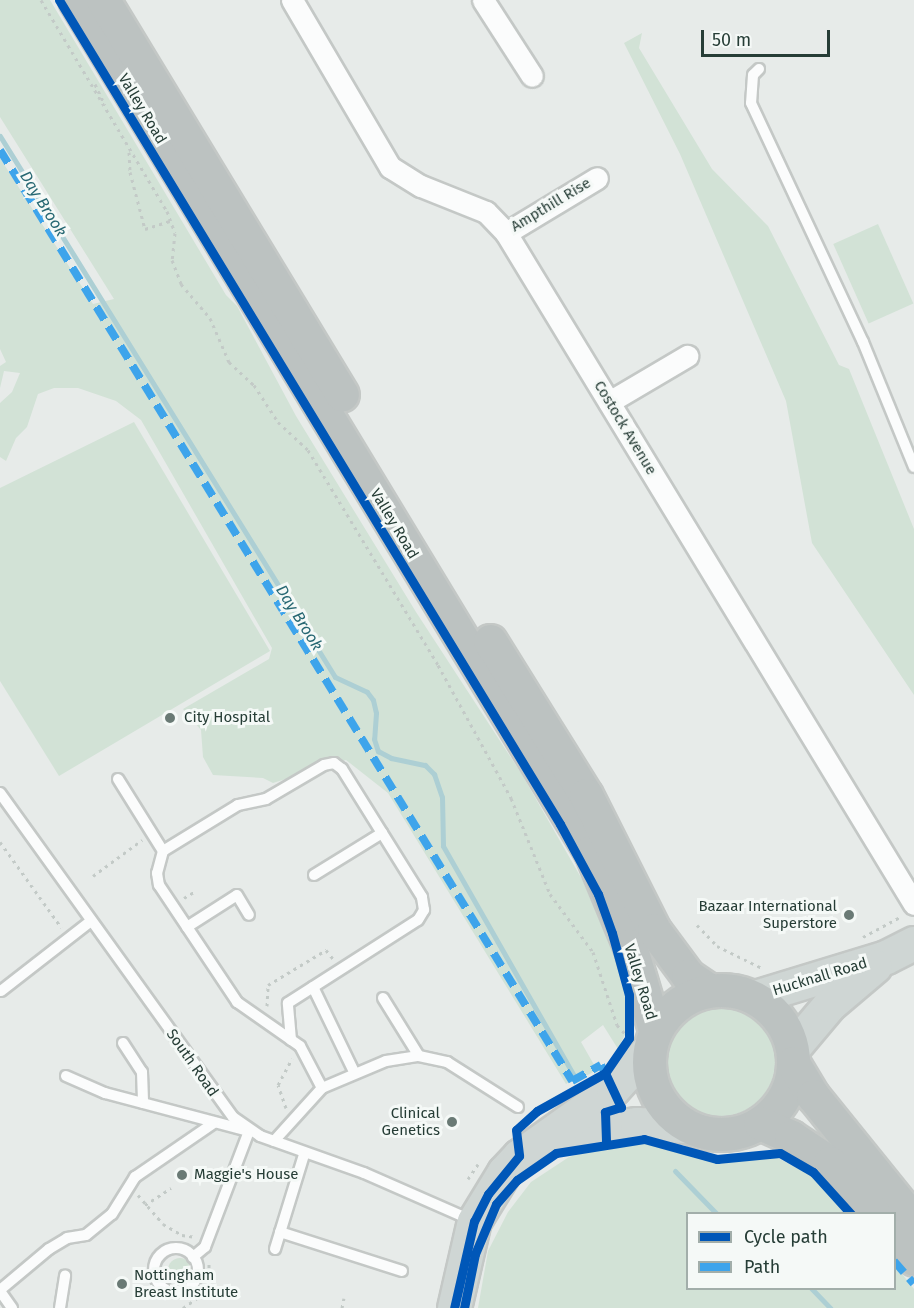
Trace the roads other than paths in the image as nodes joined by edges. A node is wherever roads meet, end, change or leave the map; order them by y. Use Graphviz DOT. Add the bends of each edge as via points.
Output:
graph roads {
  1 [pos="75,0"];
  2 [pos="292,0"];
  3 [pos="483,0"];
  4 [pos="111,14"];
  5 [pos="759,69"];
  6 [pos="532,76"];
  7 [pos="597,178"];
  8 [pos="506,233"];
  9 [pos="687,356"];
  10 [pos="609,402"];
  11 [pos="914,467"];
  12 [pos="118,779"];
  13 [pos="0,793"];
  14 [pos="382,833"];
  15 [pos="163,851"];
  16 [pos="314,875"];
  17 [pos="249,915"];
  18 [pos="91,921"];
  19 [pos="187,927"];
  20 [pos="904,930"];
  21 [pos="762,984"];
  22 [pos="313,987"];
  23 [pos="709,990"];
  24 [pos="1,991"];
  25 [pos="383,998"];
  26 [pos="644,1039"];
  27 [pos="123,1043"];
  28 [pos="295,1043"];
  29 [pos="419,1056"];
  30 [pos="793,1056"];
  31 [pos="354,1072"];
  32 [pos="66,1076"];
  33 [pos="322,1088"];
  34 [pos="142,1103"];
  35 [pos="518,1107"];
  36 [pos="214,1123"];
  37 [pos="760,1123"];
  38 [pos="687,1126"];
  39 [pos="249,1131"];
  40 [pos="548,1136"];
  41 [pos="274,1141"];
  42 [pos="303,1155"];
  43 [pos="872,1212"];
  44 [pos="474,1221"];
  45 [pos="914,1221"];
  46 [pos="280,1232"];
  47 [pos="896,1238"];
  48 [pos="275,1249"];
  49 [pos="194,1257"];
  50 [pos="914,1259"];
  51 [pos="402,1271"];
  52 [pos="65,1275"];
  53 [pos="0,1291"];
  54 [pos="6,1305"];
  55 [pos="60,1308"];
  56 [pos="454,1308"];
  1 -- 4 [label="highway, Valley Road"];
  2 -- 8 [label="street, Costock Avenue" via="390,167 421,186 486,212"];
  3 -- 6 [label="street"];
  4 -- 23 [label="highway, Valley Road" via="586,795 654,930 688,976"];
  4 -- 26 [label="highway, Valley Road" via="591,852 630,946"];
  5 -- 11 [label="lane" via="753,75 751,103 863,342"];
  7 -- 8 [label="street, Ampthill Rise"];
  8 -- 10 [label="street, Costock Avenue"];
  9 -- 10 [label="street"];
  10 -- 20 [label="street, Costock Avenue"];
  12 -- 15 [label="lane"];
  13 -- 18 [label="lane, South Road"];
  14 -- 15 [label="lane" via="342,769 334,764 324,765 266,799 238,805"];
  14 -- 16 [label="lane"];
  14 -- 22 [label="lane" via="422,897 424,910 418,920"];
  15 -- 19 [label="lane" via="157,873 159,885"];
  17 -- 19 [label="lane" via="237,895"];
  18 -- 24 [label="lane"];
  18 -- 39 [label="lane, South Road" via="227,1111"];
  19 -- 28 [label="lane" via="237,1002"];
  20 -- 21 [label="main road, Hucknall Road"];
  20 -- 30 [label="main road, Hucknall Road" via="829,1005"];
  21 -- 23 [label="highway"];
  21 -- 30 [label="highway"];
  22 -- 28 [label="lane" via="288,1002"];
  22 -- 31 [label="lane"];
  23 -- 26 [label="highway" via="678,1004"];
  25 -- 29 [label="lane"];
  26 -- 38 [label="highway" via="655,1094 668,1113"];
  26 -- 40 [label="main road" via="613,1089"];
  27 -- 34 [label="lane" via="142,1072"];
  28 -- 33 [label="lane"];
  29 -- 31 [label="lane" via="386,1061"];
  29 -- 35 [label="lane" via="447,1062"];
  30 -- 37 [label="highway" via="789,1086 778,1107"];
  30 -- 45 [label="highway" via="813,1096"];
  31 -- 33 [label="lane"];
  32 -- 34 [label="lane"];
  33 -- 41 [label="lane"];
  34 -- 36 [label="lane"];
  36 -- 39 [label="lane"];
  36 -- 53 [label="lane" via="130,1184 112,1214 87,1235 67,1238 49,1249"];
  37 -- 38 [label="highway" via="724,1135"];
  37 -- 43 [label="highway" via="791,1137 830,1163"];
  38 -- 40 [label="main road" via="637,1124"];
  39 -- 41 [label="lane, South Road"];
  39 -- 49 [label="lane" via="205,1247"];
  40 -- 44 [label="main road" via="504,1172"];
  41 -- 42 [label="lane, South Road"];
  42 -- 44 [label="lane, South Road" via="364,1173"];
  42 -- 46 [label="lane"];
  44 -- 56 [label="main road"];
  46 -- 48 [label="lane"];
  46 -- 51 [label="lane"];
  47 -- 50 [label="highway"];
  49 -- 49 [label="lane" via="198,1272 186,1290 171,1292 159,1284 154,1271 162,1253 177,1248"];
  52 -- 55 [label="lane"];
  53 -- 54 [label="lane"];
}
